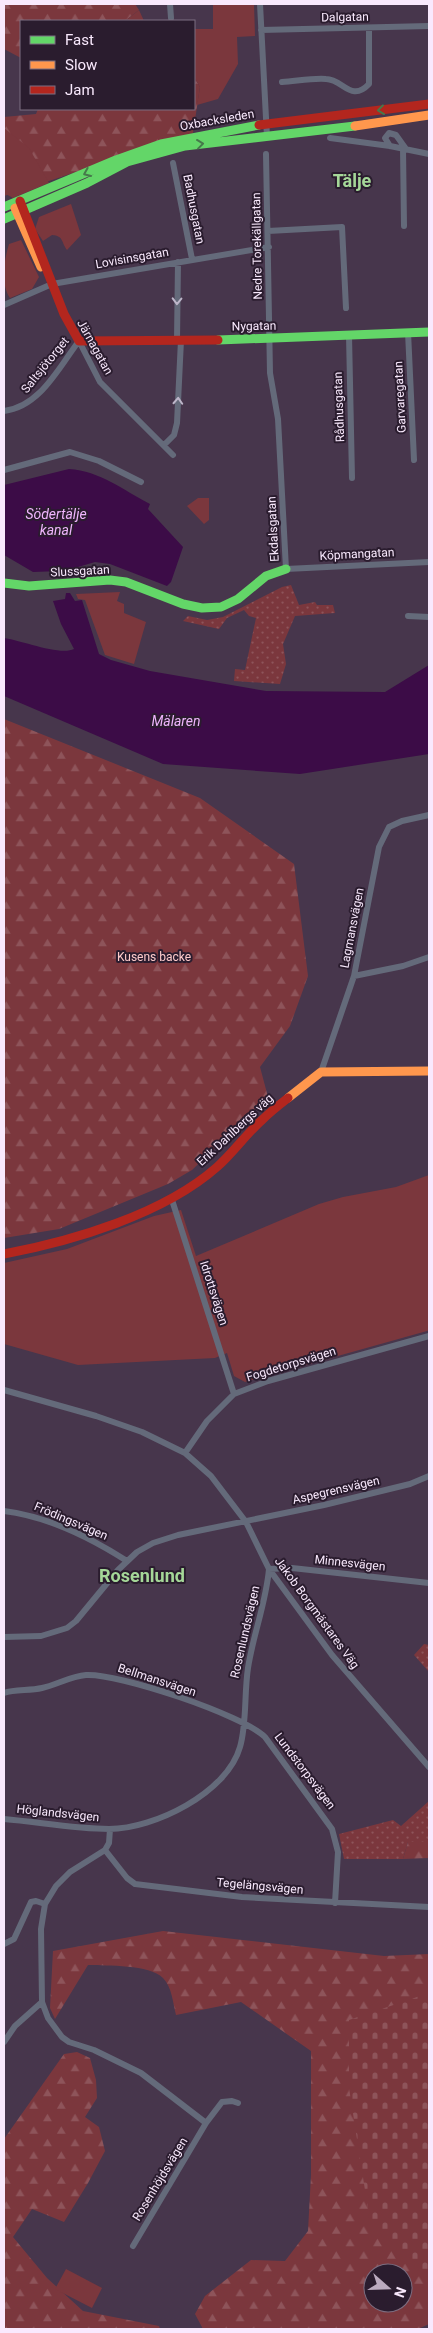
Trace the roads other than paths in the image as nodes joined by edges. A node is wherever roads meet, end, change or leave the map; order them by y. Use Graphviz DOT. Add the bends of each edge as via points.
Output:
graph roads {
  1 [pos="170,4"];
  2 [pos="262,4"];
  3 [pos="171,18"];
  4 [pos="429,26"];
  5 [pos="369,28"];
  6 [pos="261,30"];
  7 [pos="282,82"];
  8 [pos="429,104"];
  9 [pos="429,115"];
  10 [pos="266,124"];
  11 [pos="267,137"];
  12 [pos="330,138"];
  13 [pos="390,146"];
  14 [pos="404,148"];
  15 [pos="266,154"];
  16 [pos="429,154"];
  17 [pos="173,163"];
  18 [pos="12,204"];
  19 [pos="21,212"];
  20 [pos="4,219"];
  21 [pos="404,226"];
  22 [pos="268,231"];
  23 [pos="269,247"];
  24 [pos="192,259"];
  25 [pos="178,262"];
  26 [pos="52,284"];
  27 [pos="4,304"];
  28 [pos="346,308"];
  29 [pos="408,332"];
  30 [pos="429,332"];
  31 [pos="349,335"];
  32 [pos="269,339"];
  33 [pos="179,340"];
  34 [pos="79,341"];
  35 [pos="4,411"];
  36 [pos="164,445"];
  37 [pos="173,455"];
  38 [pos="414,460"];
  39 [pos="4,470"];
  40 [pos="352,478"];
  41 [pos="140,482"];
  42 [pos="282,487"];
  43 [pos="429,562"];
  44 [pos="286,569"];
  45 [pos="4,583"];
  46 [pos="408,616"];
  47 [pos="429,617"];
  48 [pos="429,816"];
  49 [pos="429,957"];
  50 [pos="354,976"];
  51 [pos="429,1070"];
  52 [pos="321,1072"];
  53 [pos="172,1200"];
  54 [pos="4,1254"];
  55 [pos="429,1336"];
  56 [pos="4,1390"];
  57 [pos="234,1394"];
  58 [pos="184,1453"];
  59 [pos="429,1476"];
  60 [pos="4,1511"];
  61 [pos="246,1522"];
  62 [pos="127,1561"];
  63 [pos="269,1569"];
  64 [pos="429,1583"];
  65 [pos="4,1637"];
  66 [pos="4,1694"];
  67 [pos="244,1722"];
  68 [pos="429,1767"];
  69 [pos="4,1818"];
  70 [pos="110,1829"];
  71 [pos="105,1850"];
  72 [pos="335,1903"];
  73 [pos="45,1904"];
  74 [pos="429,1907"];
  75 [pos="4,1944"];
  76 [pos="42,2002"];
  77 [pos="4,2042"];
  78 [pos="238,2103"];
  79 [pos="206,2122"];
  80 [pos="133,2246"];
  1 -- 3 [label="street"];
  2 -- 6 [label="street"];
  4 -- 5 [label="street, Dalgatan"];
  5 -- 6 [label="street, Dalgatan"];
  5 -- 7 [label="street" via="369,84 364,89 354,92 329,79"];
  6 -- 10 [label="street"];
  8 -- 10 [label="street, Oxbacksleden, one-way"];
  9 -- 11 [label="street, Oxbacksleden"];
  10 -- 11 [label="street"];
  10 -- 18 [label="street, Oxbacksleden, one-way" via="184,138 127,155"];
  19 -- 11 [label="street, Oxbacksleden, one-way" via="127,162 185,146"];
  12 -- 13 [label="street"];
  13 -- 14 [label="street"];
  13 -- 14 [label="street" via="385,138 390,133 396,135"];
  14 -- 16 [label="street"];
  14 -- 21 [label="street"];
  15 -- 22 [label="street, Nedre Torekällgatan"];
  17 -- 24 [label="street, Badhusgatan"];
  18 -- 19 [label="street, Järnagatan"];
  19 -- 20 [label="street, Oxbacksleden"];
  19 -- 26 [label="street, Järnagatan"];
  22 -- 23 [label="street, Nedre Torekällgatan"];
  22 -- 28 [label="street" via="342,228"];
  23 -- 24 [label="street, Lovisinsgatan"];
  23 -- 32 [label="street, Nedre Torekällgatan"];
  24 -- 25 [label="street, Lovisinsgatan"];
  25 -- 26 [label="street, Lovisinsgatan"];
  25 -- 33 [label="street, one-way"];
  26 -- 27 [label="street, Lovisinsgatan"];
  26 -- 34 [label="street, Järnagatan" via="71,330"];
  29 -- 30 [label="street, Nygatan"];
  29 -- 31 [label="street, Nygatan"];
  29 -- 38 [label="street, Garvaregatan"];
  31 -- 32 [label="street, Nygatan"];
  31 -- 40 [label="street, Rådhusgatan"];
  32 -- 33 [label="street, Nygatan"];
  32 -- 42 [label="street, Nedre Torekällgatan"];
  33 -- 34 [label="street, Nygatan"];
  36 -- 33 [label="street, one-way" via="174,435 177,423"];
  34 -- 35 [label="street, Saltsjötorget" via="28,404"];
  34 -- 36 [label="street, Järnagatan" via="100,382"];
  36 -- 37 [label="street, Järnagatan"];
  39 -- 41 [label="street" via="70,452 99,461"];
  42 -- 44 [label="street, Ekdalsgatan"];
  43 -- 44 [label="street, Köpmangatan"];
  44 -- 45 [label="street, Slussgatan" via="266,576 238,599 221,607 202,608 126,582 110,580 29,586"];
  46 -- 47 [label="street"];
  48 -- 50 [label="street, Lagmansvägen" via="389,827 379,847"];
  49 -- 50 [label="street"];
  50 -- 52 [label="street, Lagmansvägen"];
  51 -- 52 [label="street"];
  52 -- 53 [label="street, Erik Dahlbergs väg" via="261,1120 217,1167"];
  53 -- 54 [label="street, Erik Dahlbergs väg" via="123,1221 32,1249"];
  53 -- 57 [label="street, Idrottsvägen"];
  55 -- 57 [label="street, Fogdetorpsvägen" via="268,1381"];
  56 -- 58 [label="street, Jakob Borgmästares Väg" via="142,1432"];
  57 -- 58 [label="street, Fogdetorpsvägen" via="207,1421"];
  58 -- 61 [label="street, Jakob Borgmästares Väg" via="211,1476"];
  59 -- 61 [label="street, Aspegrensvägen" via="410,1484"];
  60 -- 62 [label="street, Frödingsvägen" via="21,1513 80,1535"];
  61 -- 62 [label="street, Aspegrensvägen" via="153,1543"];
  61 -- 63 [label="street, Jakob Borgmästares Väg"];
  62 -- 65 [label="street, Aspegrensvägen" via="67,1628 41,1636"];
  63 -- 64 [label="street, Minnesvägen" via="292,1568"];
  63 -- 67 [label="street, Rosenlundsvägen" via="244,1692"];
  63 -- 68 [label="street, Jakob Borgmästares Väg" via="332,1655"];
  66 -- 67 [label="street, Bellmansvägen" via="41,1688 85,1675 104,1676 158,1691"];
  67 -- 70 [label="street, Rosenlundsvägen" via="240,1748 219,1783 180,1808 128,1828"];
  67 -- 72 [label="street, Lundstorpsvägen" via="265,1737 330,1824 338,1852"];
  69 -- 70 [label="street, Höglandsvägen"];
  70 -- 71 [label="street"];
  71 -- 72 [label="street, Tegelängsvägen" via="135,1884 242,1897"];
  71 -- 73 [label="street" via="70,1872 53,1889"];
  72 -- 74 [label="street, Tegelängsvägen"];
  73 -- 75 [label="street" via="31,1902 14,1939"];
  73 -- 76 [label="street" via="41,1929"];
  76 -- 77 [label="street" via="15,2026"];
  76 -- 79 [label="street" via="48,2018 62,2037 142,2073"];
  78 -- 79 [label="street, Rosenhöjdsvägen" via="222,2102"];
  79 -- 80 [label="street, Rosenhöjdsvägen"];
}
